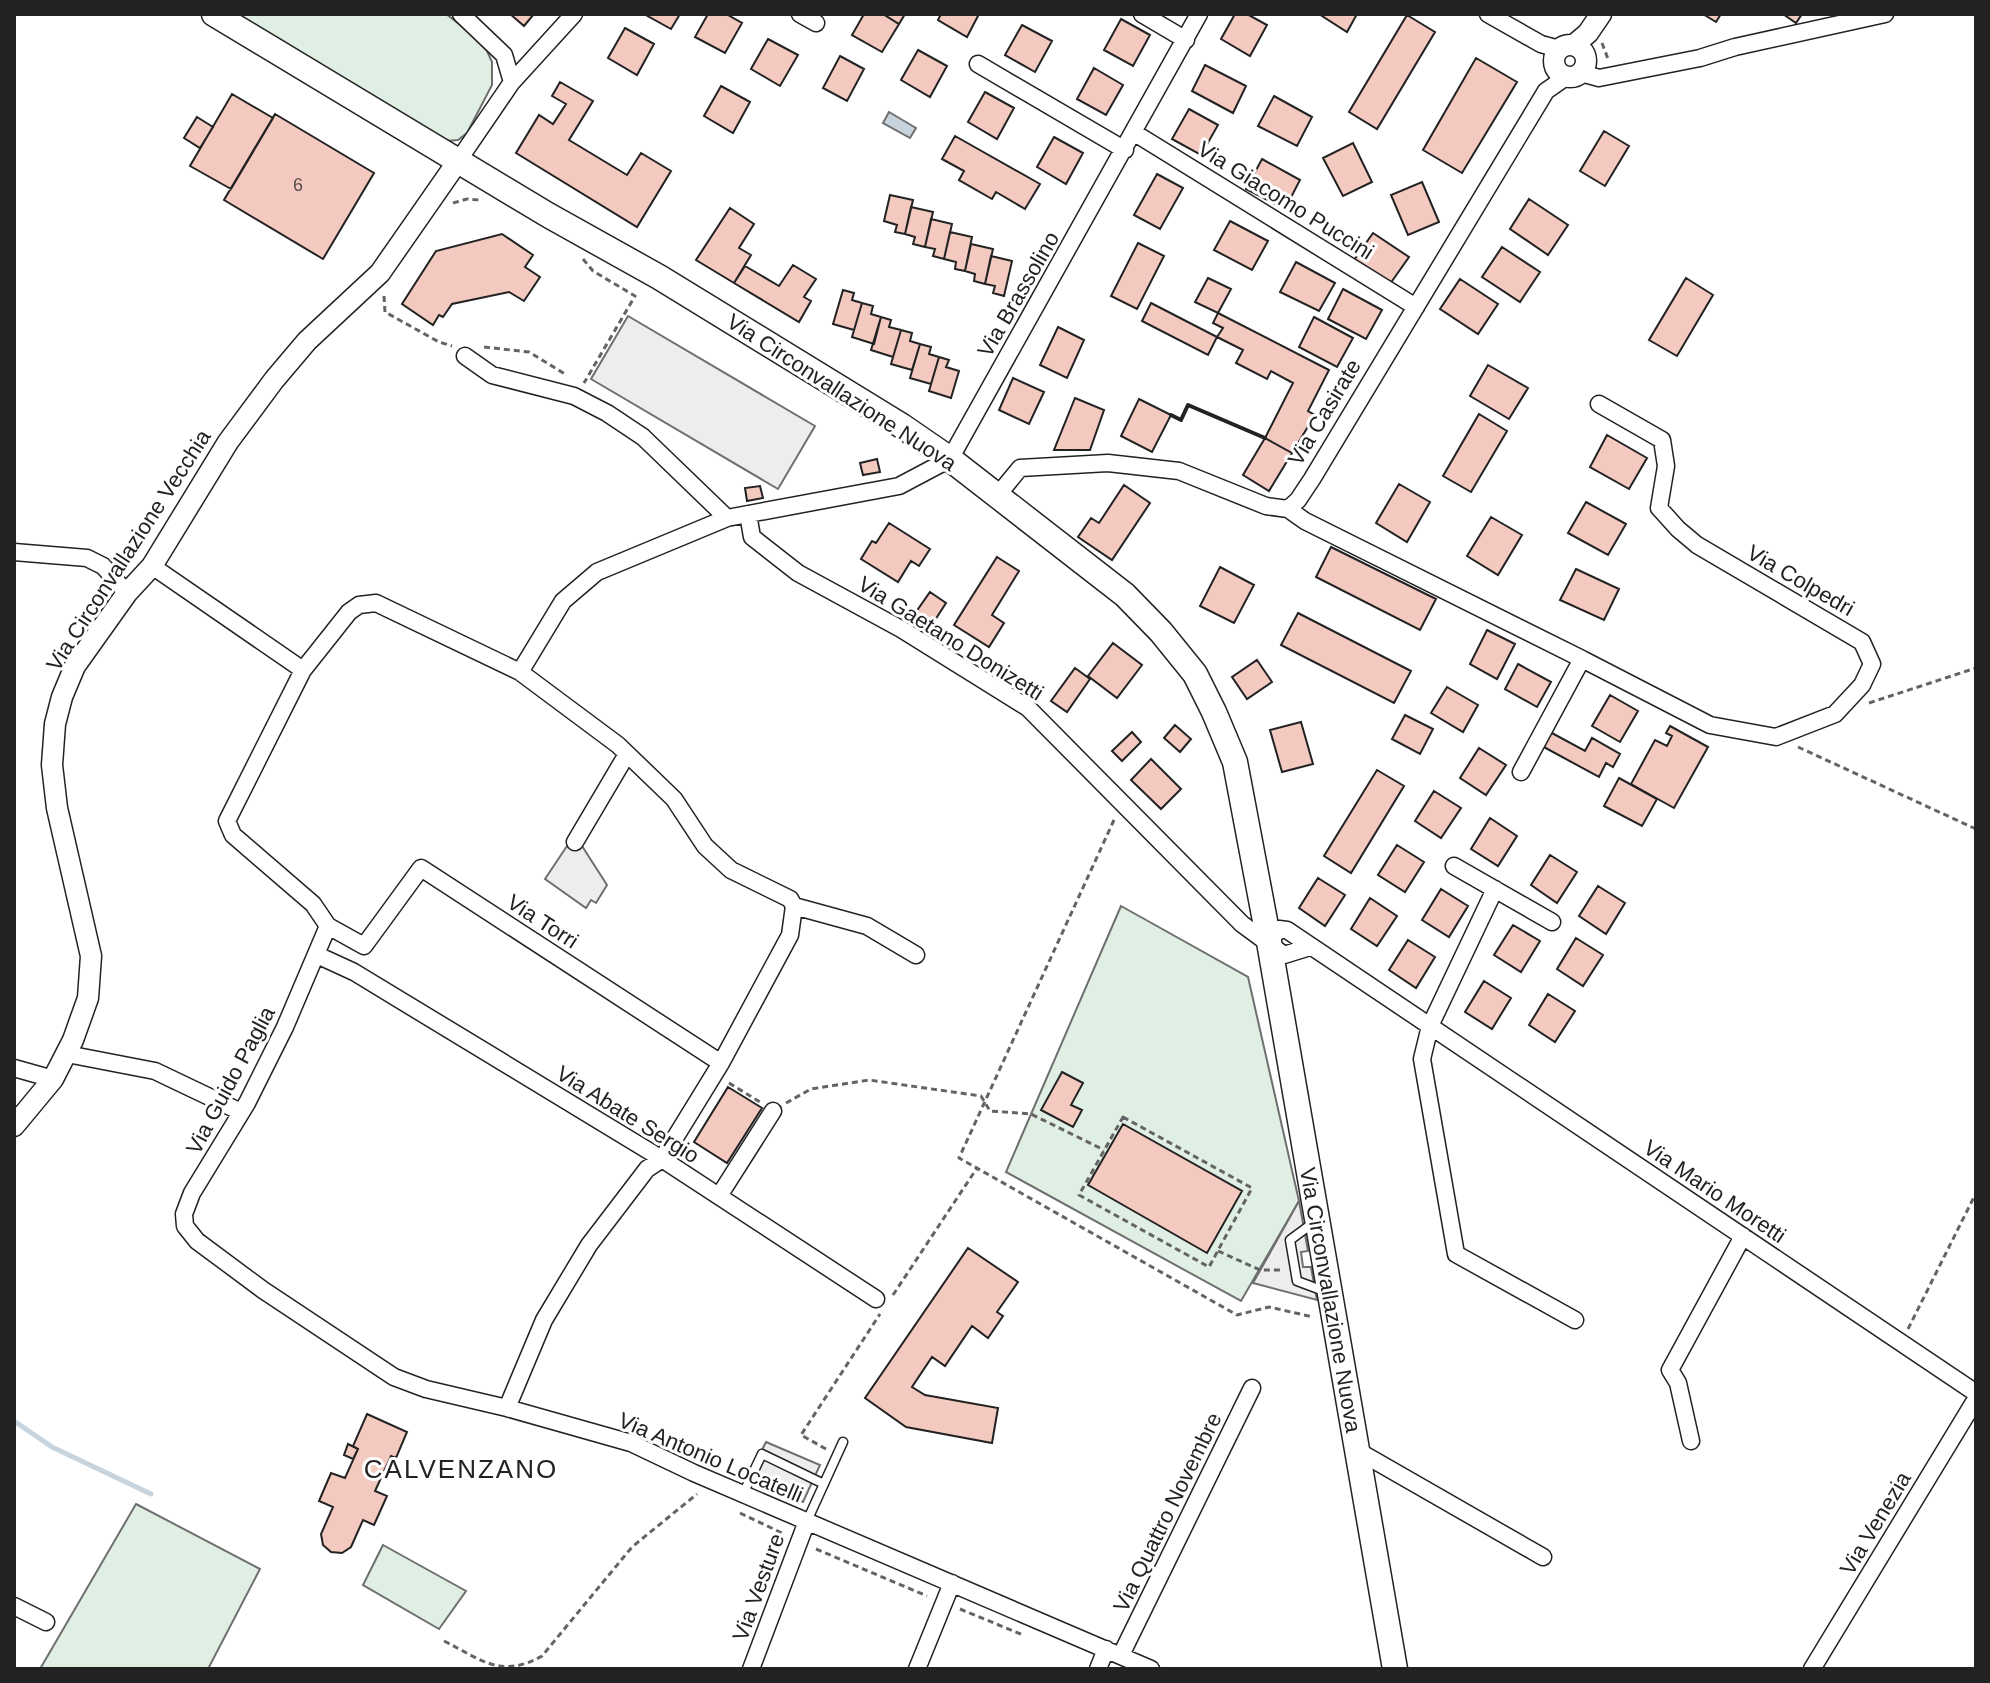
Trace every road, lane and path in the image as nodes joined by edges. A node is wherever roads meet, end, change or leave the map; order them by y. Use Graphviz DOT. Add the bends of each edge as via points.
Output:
graph roads {
  1 [pos="214,14"];
  2 [pos="461,14"];
  3 [pos="574,14"];
  4 [pos="800,14"];
  5 [pos="1142,14"];
  6 [pos="1199,14"];
  7 [pos="1488,14"];
  8 [pos="1601,14"];
  9 [pos="1885,14"];
  10 [pos="816,23"];
  11 [pos="1186,40"];
  12 [pos="1573,57"];
  13 [pos="978,64"];
  14 [pos="512,82"];
  15 [pos="1133,132"];
  16 [pos="1125,150"];
  17 [pos="458,161"];
  18 [pos="486,200"];
  19 [pos="448,208"];
  20 [pos="579,254"];
  21 [pos="384,295"];
  22 [pos="1416,307"];
  23 [pos="466,349"];
  24 [pos="569,377"];
  25 [pos="590,390"];
  26 [pos="1599,404"];
  27 [pos="950,459"];
  28 [pos="997,496"];
  29 [pos="1288,509"];
  30 [pos="748,514"];
  31 [pos="727,518"];
  32 [pos="14,552"];
  33 [pos="152,566"];
  34 [pos="127,593"];
  35 [pos="1582,659"];
  36 [pos="1976,668"];
  37 [pos="303,670"];
  38 [pos="520,672"];
  39 [pos="1835,714"];
  40 [pos="1776,737"];
  41 [pos="627,754"];
  42 [pos="1521,772"];
  43 [pos="1122,802"];
  44 [pos="1976,829"];
  45 [pos="575,842"];
  46 [pos="1454,866"];
  47 [pos="1495,889"];
  48 [pos="794,906"];
  49 [pos="1552,922"];
  50 [pos="328,926"];
  51 [pos="1269,942"];
  52 [pos="317,955"];
  53 [pos="916,955"];
  54 [pos="1430,1026"];
  55 [pos="67,1054"];
  56 [pos="14,1068"];
  57 [pos="717,1068"];
  58 [pos="53,1079"];
  59 [pos="986,1104"];
  60 [pos="773,1111"];
  61 [pos="241,1112"];
  62 [pos="14,1126"];
  63 [pos="1104,1150"];
  64 [pos="662,1159"];
  65 [pos="977,1168"];
  66 [pos="1976,1193"];
  67 [pos="719,1196"];
  68 [pos="1317,1220"];
  69 [pos="185,1226"];
  70 [pos="1743,1236"];
  71 [pos="1218,1251"];
  72 [pos="1295,1270"];
  73 [pos="876,1299"];
  74 [pos="1332,1304"];
  75 [pos="1575,1320"];
  76 [pos="1902,1342"];
  77 [pos="1252,1388"];
  78 [pos="1976,1393"];
  79 [pos="1976,1399"];
  80 [pos="507,1408"];
  81 [pos="1691,1441"];
  82 [pos="843,1442"];
  83 [pos="1358,1451"];
  84 [pos="837,1455"];
  85 [pos="824,1484"];
  86 [pos="743,1494"];
  87 [pos="807,1521"];
  88 [pos="1543,1557"];
  89 [pos="952,1583"];
  90 [pos="14,1606"];
  91 [pos="46,1622"];
  92 [pos="1114,1652"];
  93 [pos="1396,1665"];
  94 [pos="751,1669"];
  95 [pos="917,1669"];
  96 [pos="1098,1669"];
  97 [pos="1151,1669"];
  98 [pos="1812,1669"];
  1 -- 17 [label="main road, Via Circonvallazione Nuova"];
  2 -- 14 [label="street" via="504,55"];
  3 -- 14 [label="street"];
  4 -- 10 [label="street"];
  5 -- 11 [label="street"];
  6 -- 11 [label="street, Via Brassolino"];
  7 -- 12 [label="street"];
  8 -- 12 [label="street, Via Casirate"];
  9 -- 12 [label="street" via="1700,58"];
  11 -- 15 [label="street, Via Brassolino"];
  12 -- 22 [label="street, Via Casirate" via="1546,91"];
  13 -- 16 [label="street"];
  14 -- 17 [label="street"];
  15 -- 16 [label="street, Via Brassolino"];
  15 -- 22 [label="street, Via Giacomo Puccini"];
  16 -- 27 [label="street, Via Brassolino"];
  17 -- 27 [label="main road, Via Circonvallazione Nuova" via="789,355"];
  17 -- 33 [label="street, Via Circonvallazione Vecchia" via="380,273 307,341 228,442"];
  18 -- 19 [label="path" via="456,201"];
  20 -- 25 [label="path" via="593,271 635,296 583,386"];
  21 -- 23 [label="path" via="385,312 439,342"];
  22 -- 29 [label="street, Via Casirate" via="1312,479"];
  23 -- 24 [label="path" via="529,352"];
  23 -- 31 [label="street" via="492,375 574,396 607,413 643,437"];
  26 -- 39 [label="street, Via Colpedri" via="1662,440 1666,466 1659,508 1678,529 1862,642 1872,664 1862,685"];
  27 -- 28 [label="main road, Via Circonvallazione Nuova"];
  27 -- 30 [label="street" via="899,486"];
  28 -- 29 [label="street" via="1020,468 1108,463 1179,471 1266,506"];
  28 -- 51 [label="main road, Via Circonvallazione Nuova" via="1125,595 1195,674 1235,762"];
  29 -- 35 [label="street"];
  30 -- 31 [label="street"];
  30 -- 43 [label="street, Via Gaetano Donizetti" via="752,537 798,573 1028,708"];
  31 -- 38 [label="street" via="597,572 563,601"];
  32 -- 34 [label="street" via="87,558 103,566"];
  33 -- 34 [label="street, Via Circonvallazione Vecchia"];
  33 -- 37 [label="street"];
  34 -- 55 [label="street, Via Circonvallazione Vecchia" via="75,666 55,724 57,808 91,956 88,998"];
  35 -- 40 [label="street" via="1710,725"];
  35 -- 42 [label="street"];
  36 -- 39 [label="path"];
  37 -- 38 [label="street" via="349,612 376,603"];
  37 -- 50 [label="street" via="227,821 233,835 313,904"];
  38 -- 41 [label="street"];
  39 -- 40 [label="street, Via Colpedri"];
  40 -- 44 [label="path"];
  41 -- 45 [label="street"];
  41 -- 48 [label="street" via="674,799 705,846 731,870 790,899"];
  43 -- 51 [label="street, Via Gaetano Donizetti" via="1242,924"];
  43 -- 59 [label="path"];
  46 -- 47 [label="street"];
  47 -- 49 [label="street"];
  47 -- 54 [label="street"];
  48 -- 53 [label="street" via="867,926"];
  48 -- 57 [label="street" via="790,935"];
  50 -- 52 [label="street, Via Guido Paglia"];
  50 -- 57 [label="street, Via Torri" via="364,946 421,868"];
  51 -- 54 [label="street, Via Mario Moretti" via="1284,955 1310,947"];
  51 -- 68 [label="main road, Via Circonvallazione Nuova"];
  52 -- 61 [label="street, Via Guido Paglia"];
  52 -- 64 [label="street, Via Abate Sergio" via="354,972"];
  54 -- 70 [label="street, Via Mario Moretti"];
  54 -- 75 [label="street" via="1422,1059 1456,1254"];
  55 -- 58 [label="street, Via Circonvallazione Vecchia"];
  55 -- 61 [label="street" via="155,1071"];
  56 -- 58 [label="street"];
  57 -- 60 [label="path"];
  57 -- 64 [label="street"];
  58 -- 62 [label="street, Via Circonvallazione Vecchia"];
  59 -- 60 [label="path" via="981,1096 869,1080 811,1089"];
  59 -- 63 [label="path" via="990,1111 1031,1114"];
  59 -- 65 [label="path" via="959,1158"];
  60 -- 67 [label="street"];
  61 -- 69 [label="street, Via Guido Paglia" via="192,1193"];
  63 -- 71 [label="path" via="1079,1195 1209,1267"];
  63 -- 71 [label="path" via="1123,1117 1252,1188"];
  64 -- 67 [label="street, Via Abate Sergio"];
  64 -- 80 [label="street" via="647,1169 589,1245 544,1320"];
  65 -- 74 [label="path" via="1237,1315 1269,1307 1319,1318"];
  65 -- 84 [label="path" via="801,1435"];
  66 -- 76 [label="path"];
  67 -- 73 [label="street, Via Abate Sergio"];
  68 -- 72 [label="lane" via="1290,1240"];
  68 -- 74 [label="main road, Via Circonvallazione Nuova"];
  69 -- 80 [label="street, Via Antonio Locatelli" via="263,1290 394,1377"];
  70 -- 76 [label="street, Via Mario Moretti"];
  70 -- 81 [label="street" via="1670,1370"];
  71 -- 72 [label="path" via="1260,1270"];
  72 -- 74 [label="lane" via="1297,1281"];
  74 -- 83 [label="main road, Via Circonvallazione Nuova"];
  76 -- 78 [label="street, Via Mario Moretti"];
  77 -- 92 [label="street, Via Quattro Novembre"];
  79 -- 98 [label="street, Via Venezia"];
  80 -- 86 [label="street, Via Antonio Locatelli" via="631,1443"];
  82 -- 84 [label="lane"];
  83 -- 88 [label="street"];
  83 -- 93 [label="main road, Via Circonvallazione Nuova"];
  84 -- 85 [label="lane"];
  85 -- 86 [label="lane" via="762,1454"];
  85 -- 87 [label="lane"];
  86 -- 87 [label="street, Via Antonio Locatelli"];
  87 -- 89 [label="street, Via Antonio Locatelli"];
  87 -- 94 [label="street, Via Vesture"];
  89 -- 92 [label="street, Via Antonio Locatelli"];
  89 -- 95 [label="street"];
  90 -- 91 [label="street"];
  92 -- 96 [label="street, Via Quattro Novembre"];
  92 -- 97 [label="street, Via Antonio Locatelli"];
}
